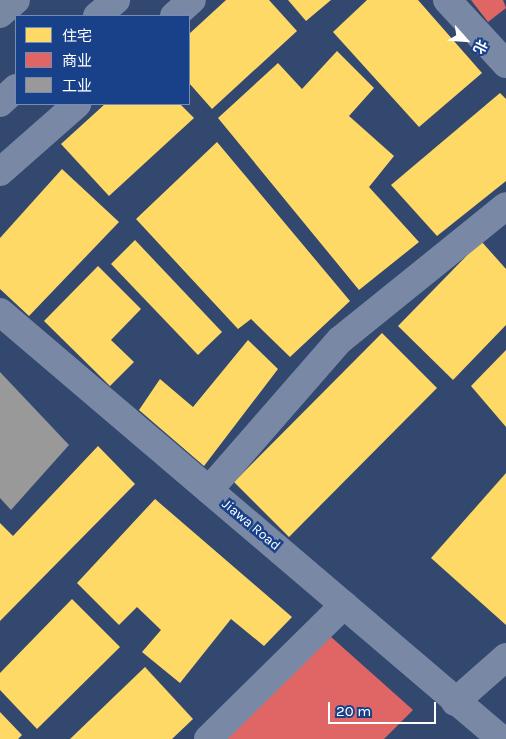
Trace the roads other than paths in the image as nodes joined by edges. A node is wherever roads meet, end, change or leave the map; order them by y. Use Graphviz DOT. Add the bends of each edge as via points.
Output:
graph roads {
  1 [pos="16,0"];
  2 [pos="116,0"];
  3 [pos="192,0"];
  4 [pos="447,0"];
  5 [pos="0,14"];
  6 [pos="98,15"];
  7 [pos="175,15"];
  8 [pos="506,64"];
  9 [pos="15,89"];
  10 [pos="0,103"];
  11 [pos="75,105"];
  12 [pos="0,172"];
  13 [pos="506,206"];
  14 [pos="0,312"];
  15 [pos="209,490"];
  16 [pos="344,604"];
  17 [pos="506,657"];
  18 [pos="455,702"];
  19 [pos="208,739"];
  20 [pos="501,739"];
  1 -- 5 [label="main road"];
  2 -- 6 [label="street"];
  3 -- 7 [label="street"];
  4 -- 8 [label="street"];
  9 -- 10 [label="street"];
  11 -- 12 [label="street"];
  13 -- 15 [label="street" via="340,340"];
  14 -- 15 [label="street, Jiawa Road"];
  15 -- 16 [label="street, Jiawa Road"];
  16 -- 18 [label="street, Jiawa Road"];
  16 -- 19 [label="street"];
  17 -- 18 [label="street"];
  18 -- 20 [label="street, Jiawa Road"];
}
